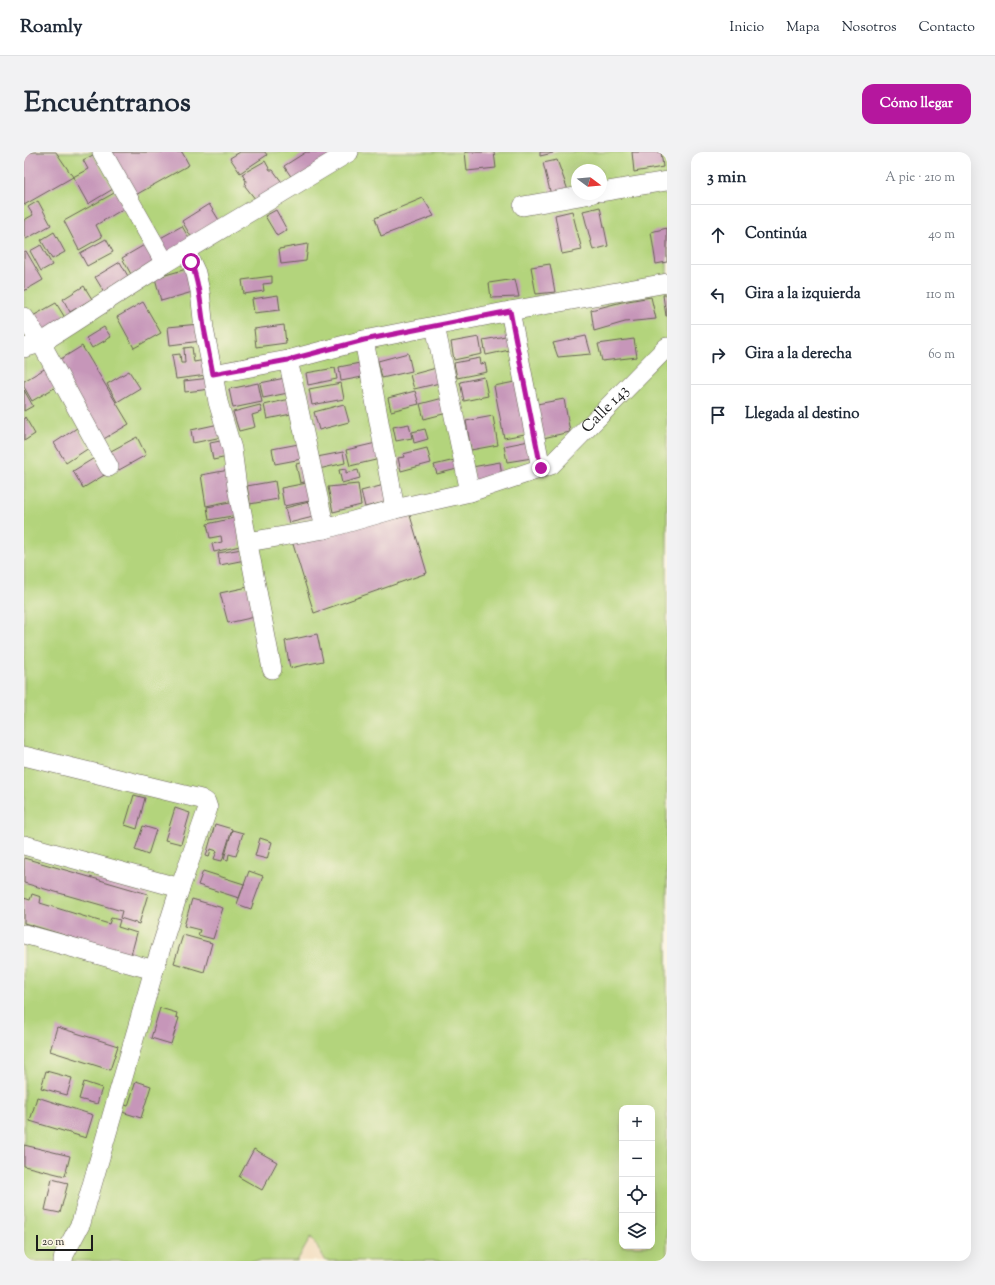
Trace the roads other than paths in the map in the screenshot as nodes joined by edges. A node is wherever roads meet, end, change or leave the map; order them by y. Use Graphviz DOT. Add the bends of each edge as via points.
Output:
graph roads {
  1 [pos="102,152"];
  2 [pos="349,152"];
  3 [pos="667,181"];
  4 [pos="607,191"];
  5 [pos="571,198"];
  6 [pos="523,206"];
  7 [pos="186,251"];
  8 [pos="165,263"];
  9 [pos="667,283"];
  10 [pos="510,311"];
  11 [pos="24,317"];
  12 [pos="435,326"];
  13 [pos="364,340"];
  14 [pos="32,346"];
  15 [pos="667,347"];
  16 [pos="288,360"];
  17 [pos="213,374"];
  18 [pos="109,467"];
  19 [pos="541,468"];
  20 [pos="470,492"];
  21 [pos="395,509"];
  22 [pos="325,529"];
  23 [pos="248,542"];
  24 [pos="272,669"];
  25 [pos="24,756"];
  26 [pos="24,846"];
  27 [pos="180,888"];
  28 [pos="24,934"];
  29 [pos="154,970"];
  30 [pos="63,1261"];
  1 -- 8 [label="street"];
  2 -- 7 [label="street"];
  3 -- 4 [label="street"];
  5 -- 6 [label="street"];
  7 -- 8 [label="street"];
  7 -- 17 [label="street" via="196,273 200,291"];
  8 -- 14 [label="street"];
  9 -- 10 [label="street"];
  10 -- 12 [label="street"];
  10 -- 19 [label="street"];
  11 -- 14 [label="street"];
  12 -- 13 [label="street"];
  12 -- 20 [label="street"];
  13 -- 16 [label="street"];
  13 -- 21 [label="street"];
  14 -- 18 [label="street"];
  15 -- 19 [label="street, Calle 143" via="551,465"];
  16 -- 17 [label="street"];
  16 -- 22 [label="street"];
  17 -- 23 [label="street" via="218,402 232,449"];
  19 -- 20 [label="street, Calle 143"];
  20 -- 21 [label="street, Calle 143"];
  21 -- 22 [label="street, Calle 143"];
  22 -- 23 [label="street, Calle 143"];
  23 -- 24 [label="street"];
  25 -- 27 [label="street" via="206,802 208,808"];
  26 -- 27 [label="street"];
  27 -- 29 [label="street"];
  28 -- 29 [label="street"];
  29 -- 30 [label="street" via="82,1223"];
}
